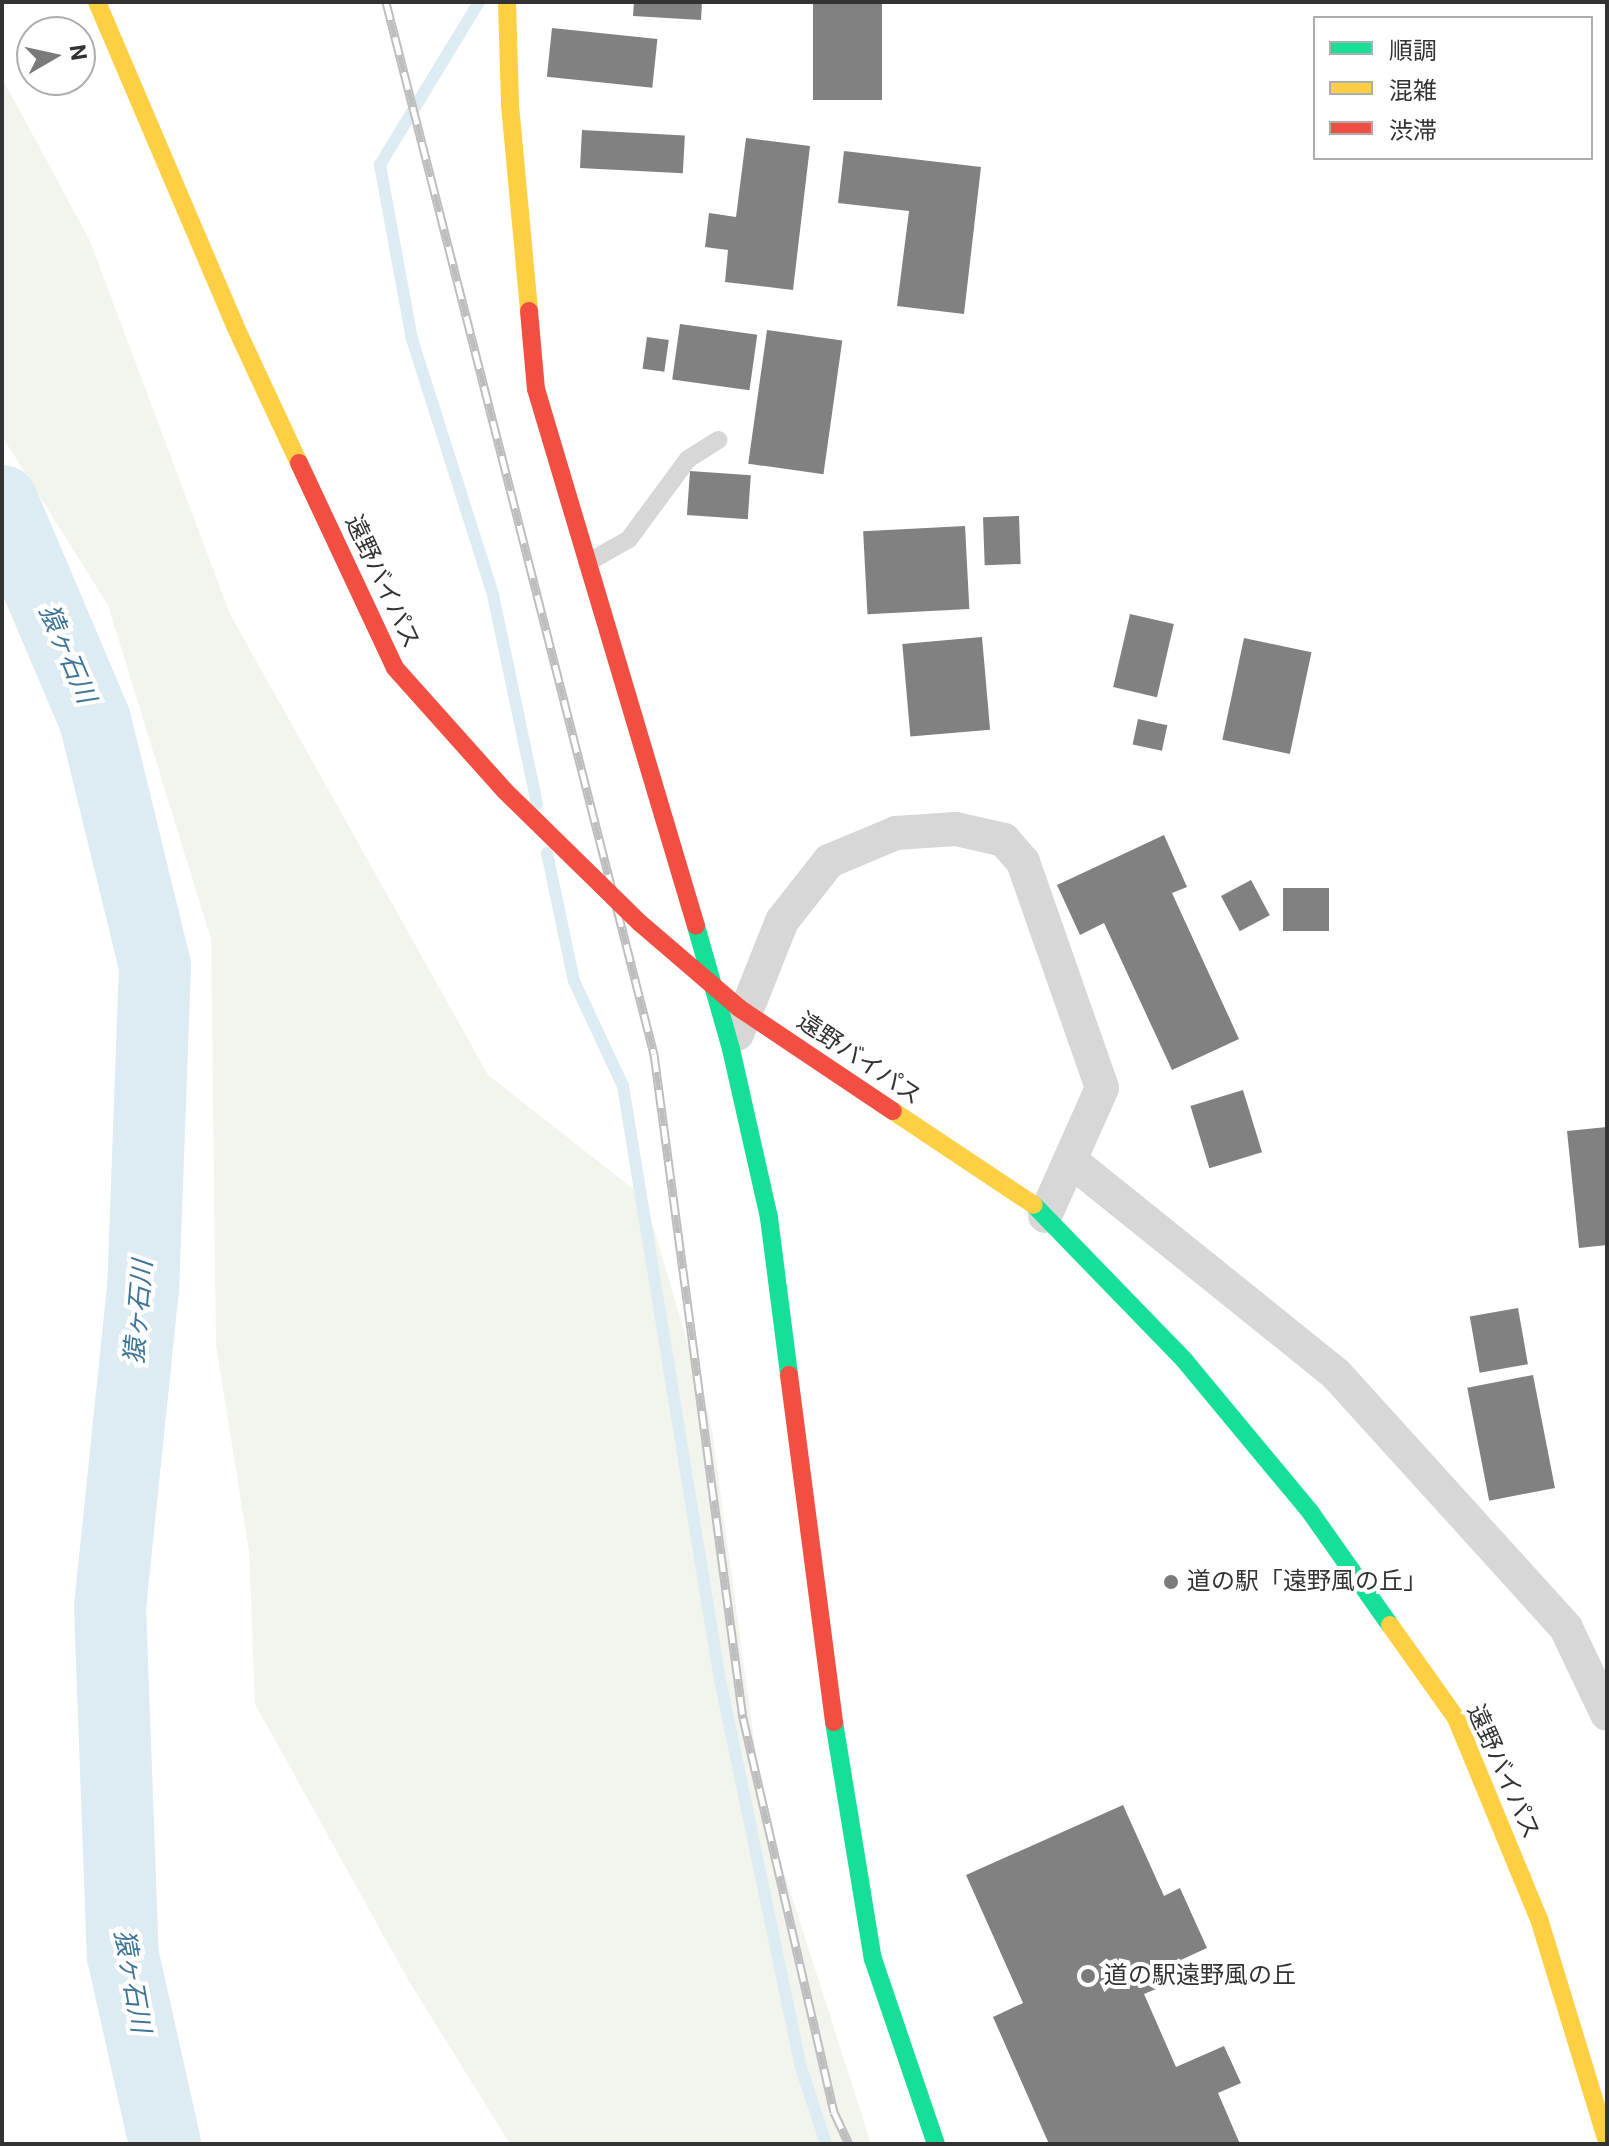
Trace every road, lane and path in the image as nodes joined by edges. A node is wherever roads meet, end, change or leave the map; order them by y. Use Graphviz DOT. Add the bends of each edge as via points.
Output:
graph roads {
  1 [pos="97,2"];
  2 [pos="507,2"];
  3 [pos="718,440"];
  4 [pos="587,563"];
  5 [pos="731,1049"];
  6 [pos="1070,1160"];
  7 [pos="1040,1211"];
  8 [pos="1607,1714"];
  9 [pos="1607,2142"];
  10 [pos="936,2144"];
  1 -- 7 [label="main road, 遠野バイパス, bridge" via="236,328 395,668 504,790 640,923 739,1008"];
  2 -- 4 [label="main road" via="510,105 536,389"];
  3 -- 4 [label="lane" via="688,459 629,539"];
  4 -- 5 [label="main road"];
  5 -- 6 [label="street" via="782,921 829,861 896,833 956,829 1004,840 1023,862 1102,1088"];
  5 -- 10 [label="main road" via="769,1218 837,1745 873,1959"];
  6 -- 7 [label="street"];
  6 -- 8 [label="street" via="1336,1374 1566,1628"];
  7 -- 9 [label="main road, 遠野バイパス" via="1185,1361 1301,1502 1456,1718 1539,1919"];
}
